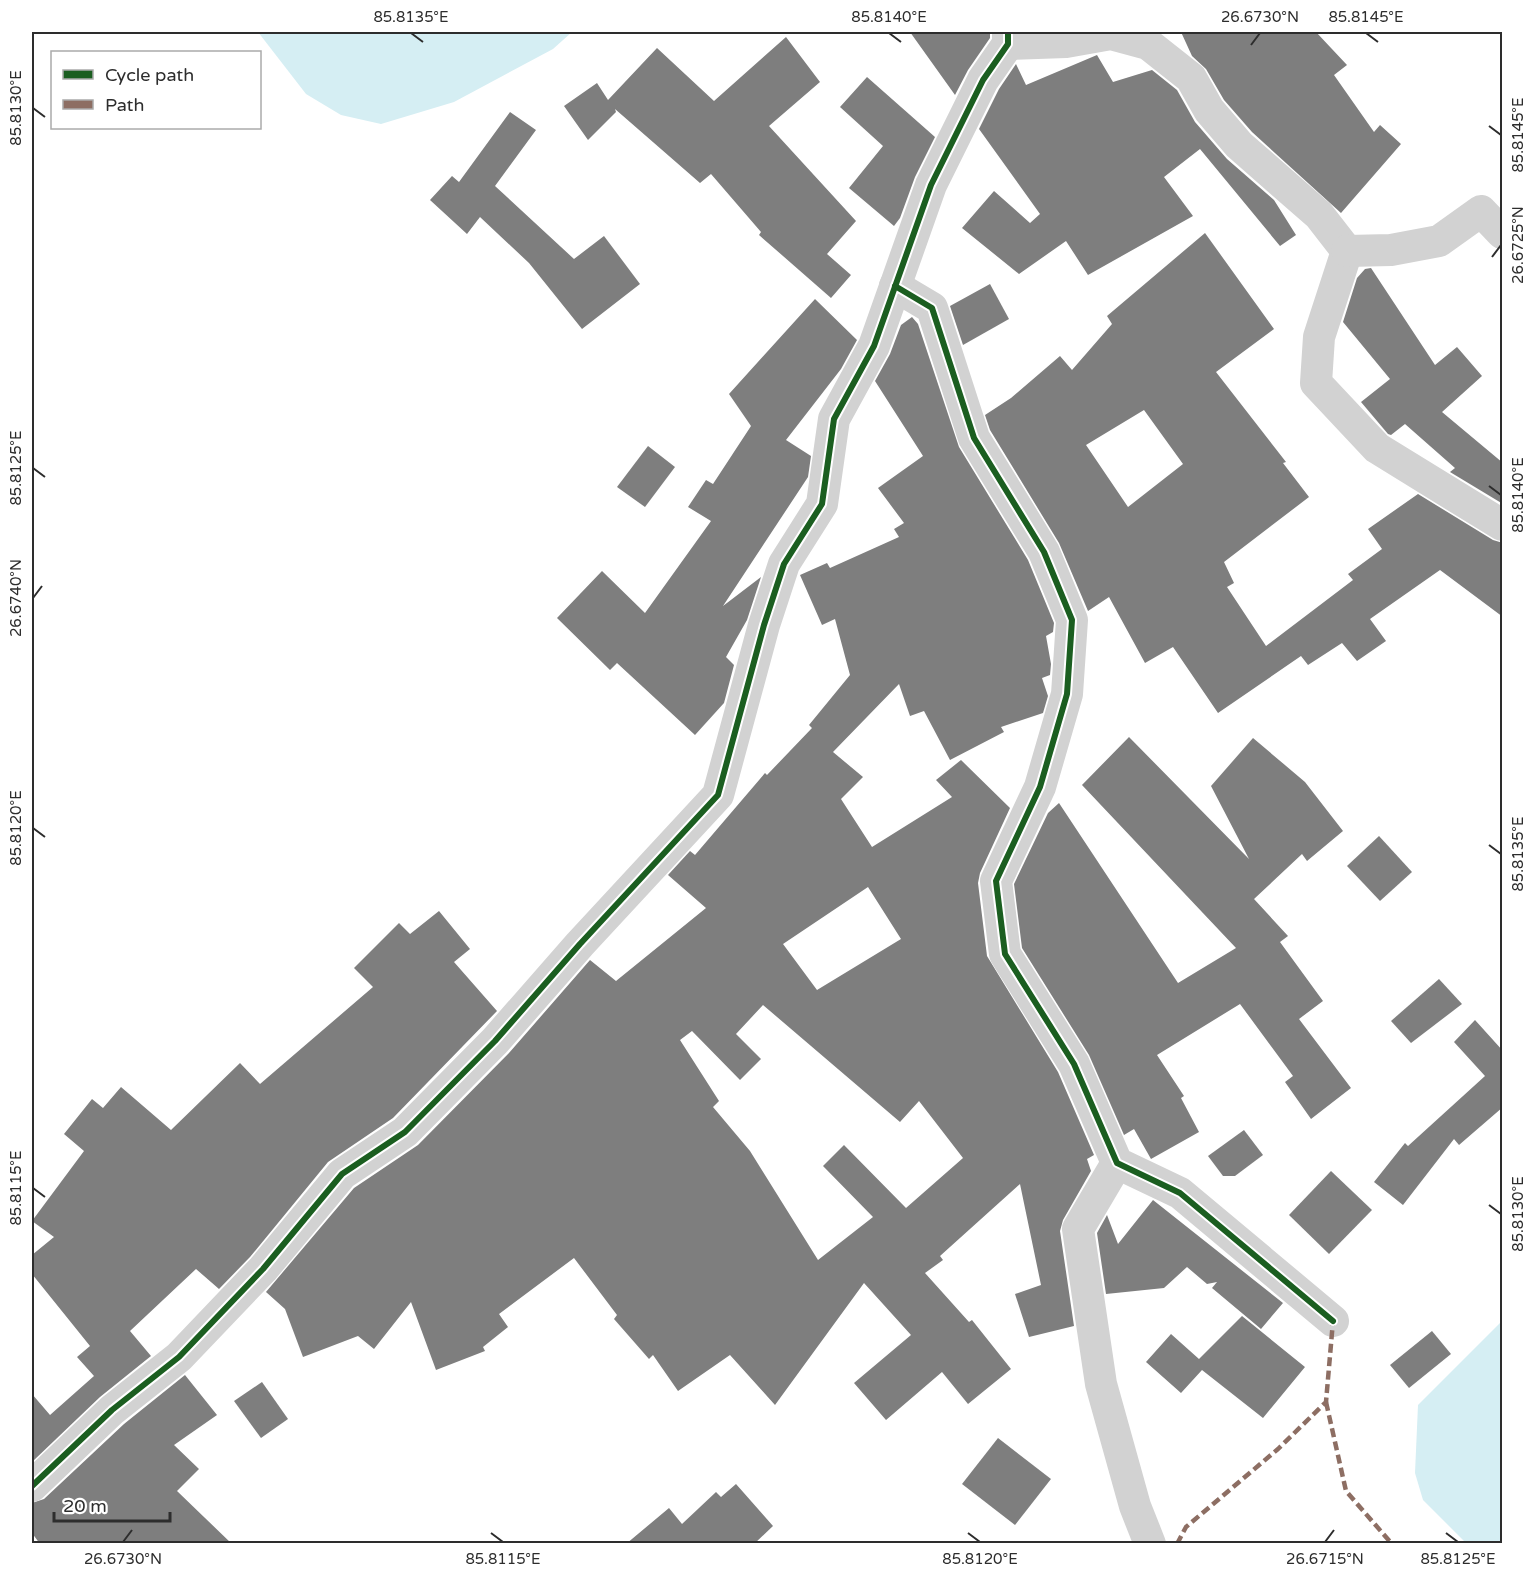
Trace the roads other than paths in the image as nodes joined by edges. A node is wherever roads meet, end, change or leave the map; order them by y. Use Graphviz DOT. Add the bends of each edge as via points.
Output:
graph roads {
  1 [pos="1008,38"];
  2 [pos="1503,233"];
  3 [pos="1347,251"];
  4 [pos="895,286"];
  5 [pos="1503,525"];
  6 [pos="1117,1163"];
  7 [pos="1333,1322"];
  8 [pos="32,1486"];
  9 [pos="1150,1544"];
  1 -- 3 [label="street" via="1066,42 1111,34 1148,44 1191,78 1209,110 1239,145 1319,215"];
  1 -- 4 [label="street" via="931,185"];
  2 -- 3 [label="street" via="1481,212 1439,241 1391,250"];
  3 -- 5 [label="street" via="1319,338 1316,383 1377,448"];
  4 -- 6 [label="street" via="932,308 974,438 1044,552 1072,620 1066,694 1040,787 996,880 1005,954 1074,1064"];
  4 -- 8 [label="street" via="873,346 834,419 822,504 783,564 718,795 495,1041 405,1132 342,1174 262,1269 179,1357 112,1410"];
  6 -- 7 [label="street" via="1180,1193"];
  6 -- 9 [label="street" via="1078,1229 1101,1384 1135,1506"];
}
